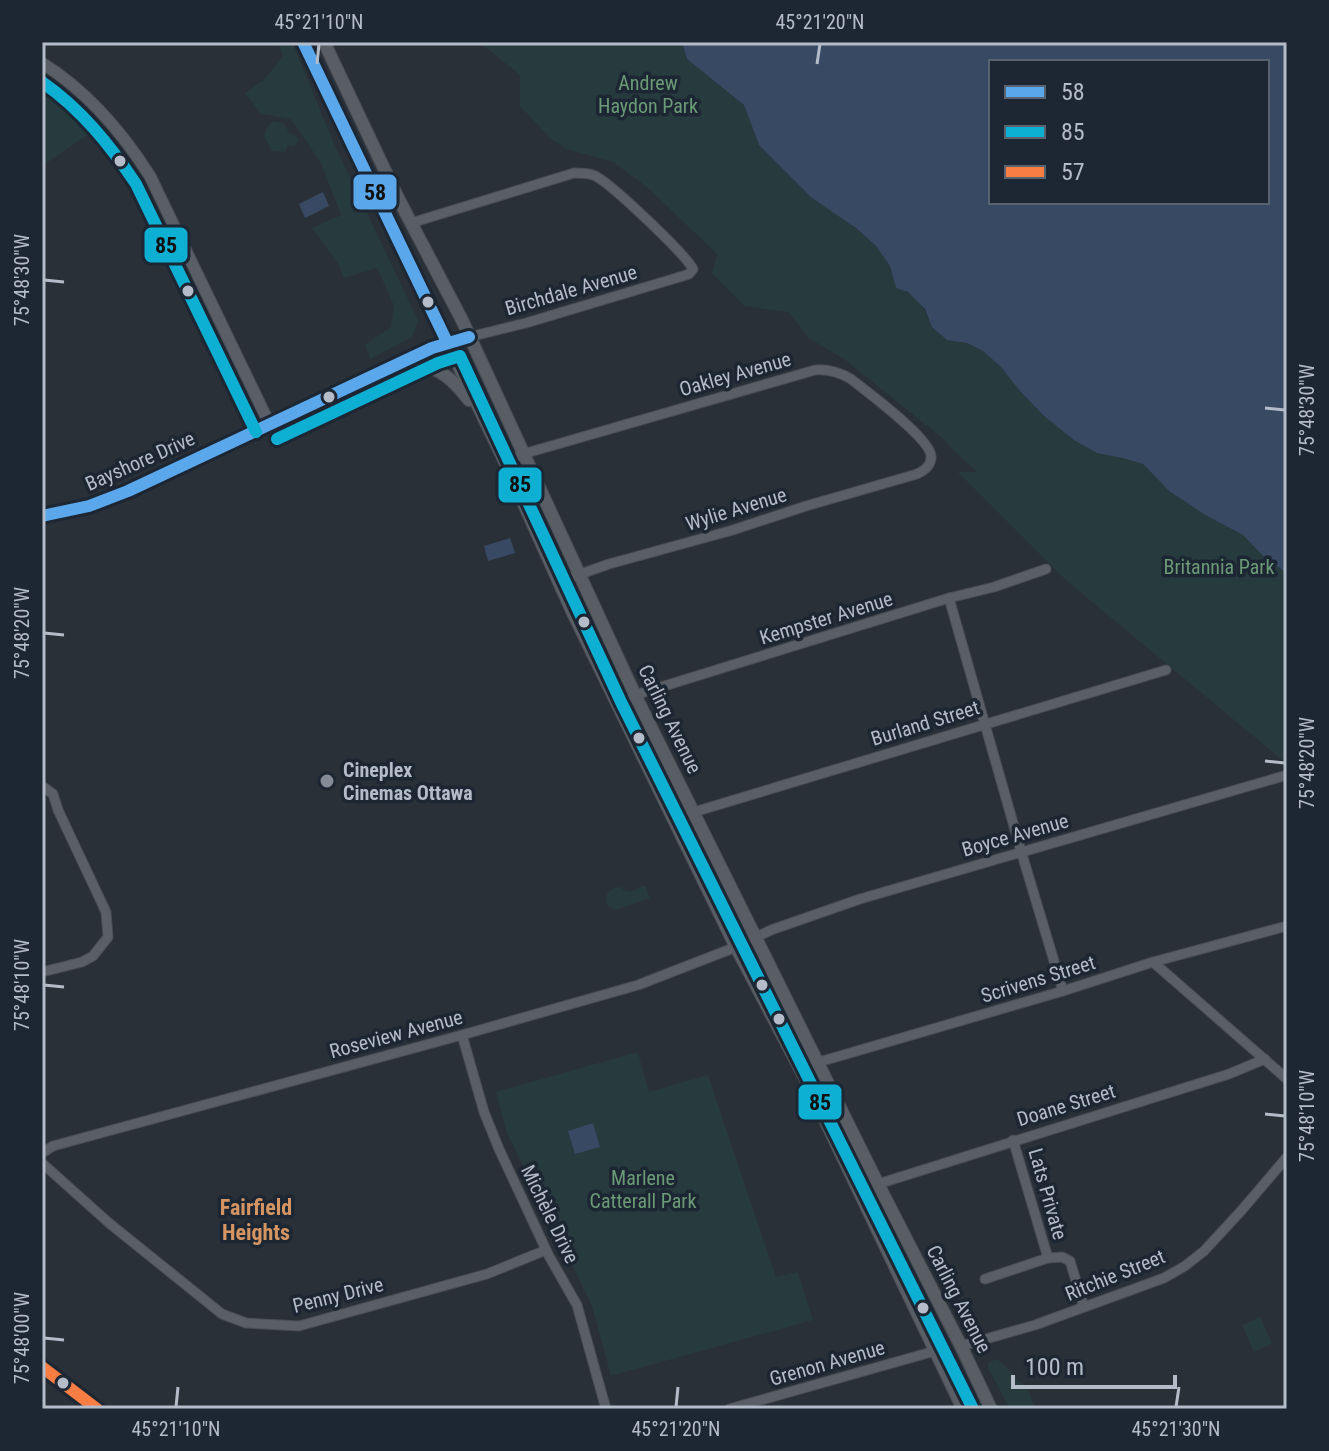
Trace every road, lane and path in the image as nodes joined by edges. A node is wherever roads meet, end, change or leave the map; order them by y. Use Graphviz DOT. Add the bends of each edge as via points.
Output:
graph roads {
  1 [pos="303,42"];
  2 [pos="324,42"];
  3 [pos="42,63"];
  4 [pos="382,164"];
  5 [pos="363,170"];
  6 [pos="411,223"];
  7 [pos="469,337"];
  8 [pos="447,342"];
  9 [pos="363,380"];
  10 [pos="486,424"];
  11 [pos="270,425"];
  12 [pos="523,454"];
  13 [pos="505,462"];
  14 [pos="925,471"];
  15 [pos="42,516"];
  16 [pos="1046,569"];
  17 [pos="580,575"];
  18 [pos="558,582"];
  19 [pos="949,598"];
  20 [pos="1166,670"];
  21 [pos="635,695"];
  22 [pos="617,705"];
  23 [pos="986,723"];
  24 [pos="1287,775"];
  25 [pos="45,788"];
  26 [pos="694,812"];
  27 [pos="1021,851"];
  28 [pos="1287,926"];
  29 [pos="756,937"];
  30 [pos="736,947"];
  31 [pos="1153,962"];
  32 [pos="42,972"];
  33 [pos="1063,991"];
  34 [pos="462,1035"];
  35 [pos="1265,1059"];
  36 [pos="819,1062"];
  37 [pos="801,1069"];
  38 [pos="1287,1079"];
  39 [pos="1013,1140"];
  40 [pos="42,1153"];
  41 [pos="1287,1157"];
  42 [pos="42,1163"];
  43 [pos="878,1184"];
  44 [pos="546,1250"];
  45 [pos="1048,1258"];
  46 [pos="985,1279"];
  47 [pos="1084,1307"];
  48 [pos="961,1346"];
  49 [pos="935,1351"];
  50 [pos="44,1371"];
  51 [pos="97,1409"];
  52 [pos="606,1409"];
  53 [pos="729,1409"];
  54 [pos="963,1409"];
  55 [pos="991,1409"];
  1 -- 5 [label="main road, Carling Avenue"];
  2 -- 4 [label="main road, Carling Avenue"];
  3 -- 11 [label="street" via="112,123 150,176"];
  4 -- 5 [label="main road"];
  4 -- 6 [label="main road, Carling Avenue"];
  5 -- 8 [label="main road, Carling Avenue"];
  6 -- 7 [label="main road, Carling Avenue"];
  6 -- 7 [label="street, Birchdale Avenue" via="574,173 595,175 693,269"];
  7 -- 8 [label="main road, Bayshore Drive"];
  7 -- 12 [label="main road, Carling Avenue"];
  8 -- 9 [label="main road, Bayshore Drive"];
  8 -- 10 [label="main road, Carling Avenue"];
  9 -- 10 [label="main road" via="403,368 436,369 458,385"];
  9 -- 11 [label="main road, Bayshore Drive"];
  10 -- 13 [label="main road, Carling Avenue"];
  11 -- 15 [label="main road, Bayshore Drive" via="106,500"];
  12 -- 13 [label="street, Oakley Avenue"];
  12 -- 14 [label="street, Oakley Avenue" via="826,369 851,379 917,434 931,454"];
  12 -- 17 [label="main road, Carling Avenue"];
  13 -- 18 [label="main road, Carling Avenue"];
  14 -- 17 [label="street, Wylie Avenue"];
  16 -- 19 [label="street, Kempster Avenue"];
  17 -- 18 [label="street, Wylie Avenue"];
  17 -- 21 [label="main road, Carling Avenue"];
  18 -- 22 [label="main road, Carling Avenue"];
  19 -- 21 [label="street, Kempster Avenue"];
  19 -- 23 [label="street"];
  20 -- 23 [label="street, Burland Street"];
  21 -- 22 [label="street, Kempster Avenue"];
  21 -- 26 [label="main road, Carling Avenue"];
  22 -- 30 [label="main road, Carling Avenue"];
  23 -- 26 [label="street, Burland Street"];
  23 -- 27 [label="street"];
  24 -- 27 [label="street, Boyce Avenue"];
  25 -- 32 [label="street" via="53,794 106,912 108,937 82,962"];
  26 -- 29 [label="main road, Carling Avenue"];
  27 -- 29 [label="street, Boyce Avenue" via="860,899"];
  27 -- 33 [label="street"];
  28 -- 31 [label="street, Scrivens Street"];
  29 -- 30 [label="street, Roseview Avenue"];
  29 -- 36 [label="main road, Carling Avenue"];
  30 -- 34 [label="street, Roseview Avenue" via="638,985"];
  30 -- 37 [label="main road, Carling Avenue"];
  31 -- 33 [label="street, Scrivens Street"];
  31 -- 35 [label="street"];
  33 -- 36 [label="street, Scrivens Street"];
  34 -- 40 [label="street, Roseview Avenue"];
  34 -- 44 [label="street, Michèle Drive" via="484,1112"];
  35 -- 38 [label="street"];
  35 -- 39 [label="street, Doane Street"];
  36 -- 37 [label="street, Scrivens Street"];
  36 -- 43 [label="main road, Carling Avenue"];
  37 -- 49 [label="main road, Carling Avenue"];
  39 -- 43 [label="street, Doane Street"];
  39 -- 45 [label="street, Lats Private"];
  41 -- 47 [label="street, Ritchie Street" via="1185,1266"];
  42 -- 44 [label="street, Penny Drive" via="222,1314 246,1323 299,1326 487,1274"];
  43 -- 48 [label="main road, Carling Avenue"];
  44 -- 52 [label="street, Michèle Drive" via="577,1305"];
  45 -- 46 [label="street"];
  45 -- 47 [label="street" via="1070,1261"];
  47 -- 48 [label="street, Ritchie Street"];
  48 -- 55 [label="main road, Carling Avenue"];
  49 -- 53 [label="street, Grenon Avenue"];
  49 -- 54 [label="main road, Carling Avenue"];
  50 -- 51 [label="main road"];
}
